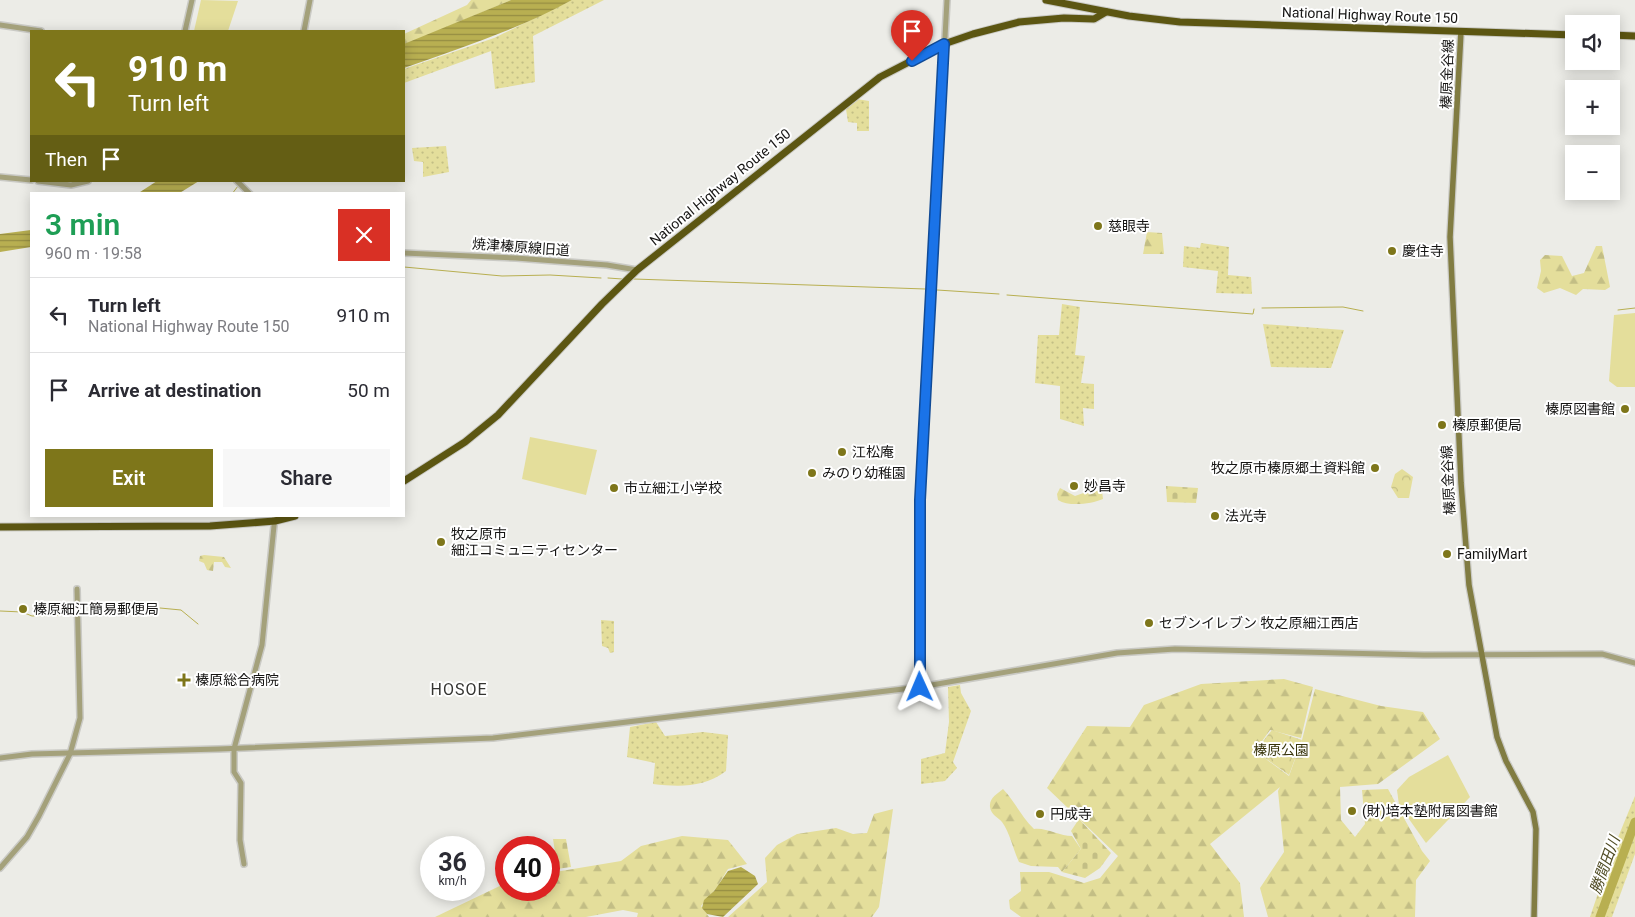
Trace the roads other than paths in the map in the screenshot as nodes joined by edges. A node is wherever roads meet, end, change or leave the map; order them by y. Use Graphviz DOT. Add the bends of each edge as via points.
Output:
graph roads {
  1 [pos="192,0"];
  2 [pos="310,0"];
  3 [pos="947,0"];
  4 [pos="1046,0"];
  5 [pos="1106,12"];
  6 [pos="0,25"];
  7 [pos="34,30"];
  8 [pos="185,30"];
  9 [pos="304,30"];
  10 [pos="1461,30"];
  11 [pos="1565,34"];
  12 [pos="1620,36"];
  13 [pos="1635,36"];
  14 [pos="944,44"];
  15 [pos="0,177"];
  16 [pos="30,180"];
  17 [pos="46,182"];
  18 [pos="84,182"];
  19 [pos="238,182"];
  20 [pos="248,192"];
  21 [pos="405,253"];
  22 [pos="637,270"];
  23 [pos="405,480"];
  24 [pos="275,518"];
  25 [pos="0,527"];
  26 [pos="77,589"];
  27 [pos="1481,655"];
  28 [pos="1635,663"];
  29 [pos="920,687"];
  30 [pos="234,749"];
  31 [pos="70,754"];
  32 [pos="0,758"];
  33 [pos="244,864"];
  34 [pos="0,868"];
  35 [pos="1534,917"];
  1 -- 8 [label="street"];
  2 -- 9 [label="street"];
  3 -- 14 [label="street"];
  4 -- 5 [label="highway, National Highway Route 150"];
  5 -- 10 [label="highway, National Highway Route 150" via="1180,22"];
  5 -- 14 [label="highway, National Highway Route 150" via="1094,19 1019,22"];
  6 -- 7 [label="street"];
  10 -- 11 [label="highway, National Highway Route 150"];
  10 -- 27 [label="main road, 榛原金谷線" via="1450,262 1463,511 1469,585"];
  12 -- 13 [label="highway"];
  14 -- 22 [label="highway, National Highway Route 150" via="880,78 854,97"];
  14 -- 29 [label="street" via="920,500"];
  15 -- 16 [label="street"];
  17 -- 18 [label="street" via="71,185"];
  19 -- 20 [label="street"];
  21 -- 22 [label="street, 焼津榛原線旧道" via="516,258"];
  22 -- 23 [label="highway, National Highway Route 150" via="498,415 465,442"];
  24 -- 25 [label="highway" via="210,526"];
  24 -- 30 [label="street" via="262,646"];
  26 -- 31 [label="street" via="80,718"];
  27 -- 28 [label="street" via="1602,654"];
  27 -- 29 [label="street" via="1175,649 1117,653"];
  27 -- 35 [label="main road, 榛原金谷線" via="1498,737 1506,761 1533,812 1536,829"];
  29 -- 30 [label="street" via="492,738"];
  30 -- 31 [label="street"];
  30 -- 33 [label="street" via="234,772 240,783 240,840"];
  31 -- 32 [label="street"];
  31 -- 34 [label="street" via="27,836"];
}
